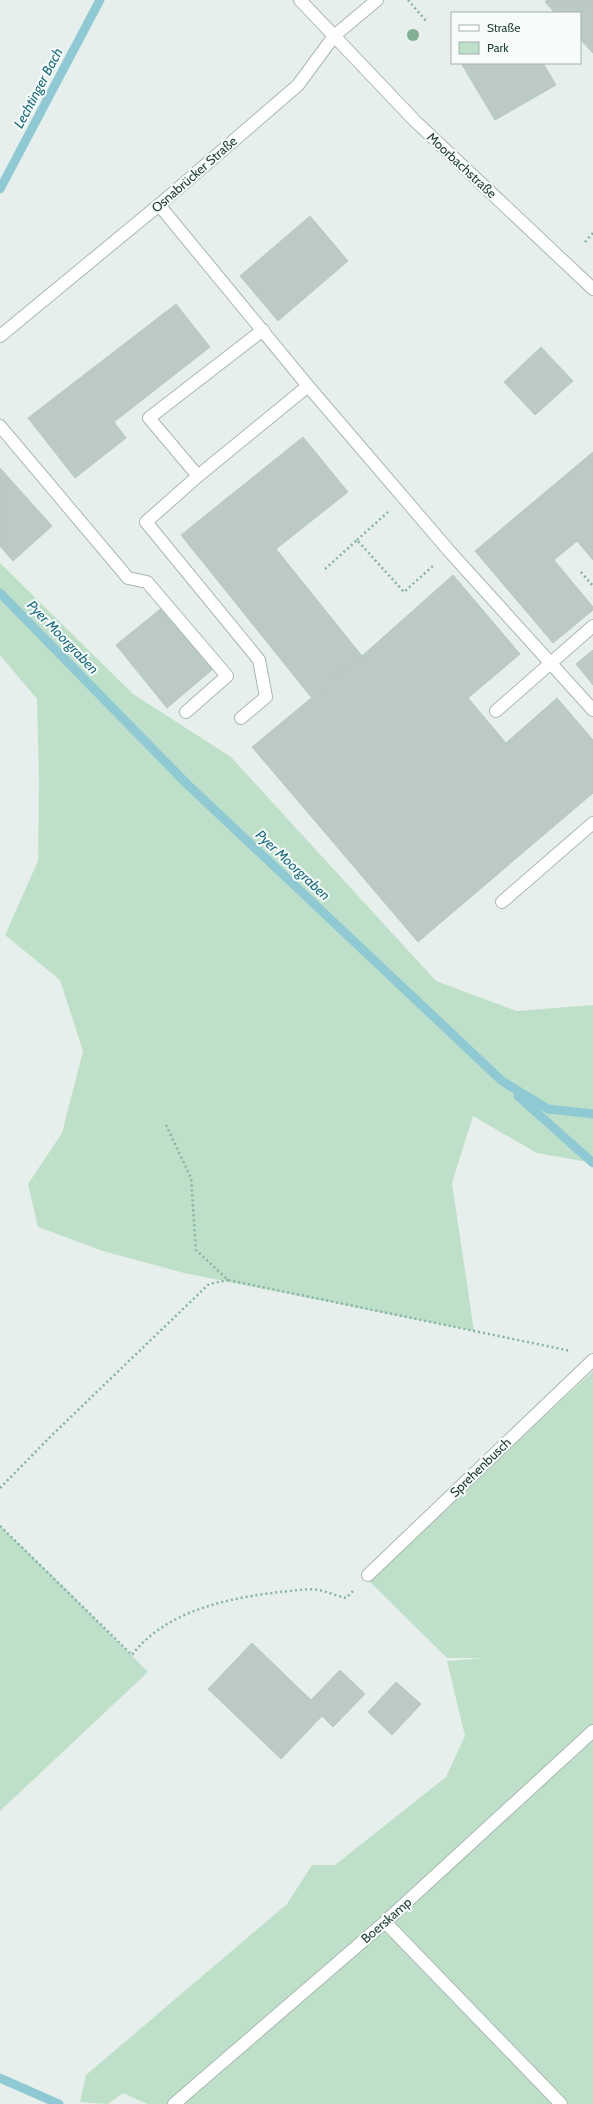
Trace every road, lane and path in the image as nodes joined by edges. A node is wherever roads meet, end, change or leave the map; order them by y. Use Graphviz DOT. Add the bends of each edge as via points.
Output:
graph roads {
  1 [pos="300,0"];
  2 [pos="377,0"];
  3 [pos="408,0"];
  4 [pos="427,22"];
  5 [pos="334,36"];
  6 [pos="159,205"];
  7 [pos="593,233"];
  8 [pos="585,242"];
  9 [pos="593,289"];
  10 [pos="263,330"];
  11 [pos="0,336"];
  12 [pos="308,386"];
  13 [pos="0,426"];
  14 [pos="198,476"];
  15 [pos="389,512"];
  16 [pos="357,540"];
  17 [pos="450,552"];
  18 [pos="325,569"];
  19 [pos="581,572"];
  20 [pos="593,586"];
  21 [pos="593,626"];
  22 [pos="550,662"];
  23 [pos="593,710"];
  24 [pos="496,711"];
  25 [pos="186,712"];
  26 [pos="241,718"];
  27 [pos="593,823"];
  28 [pos="502,902"];
  29 [pos="166,1125"];
  30 [pos="228,1280"];
  31 [pos="578,1352"];
  32 [pos="593,1360"];
  33 [pos="0,1488"];
  34 [pos="0,1526"];
  35 [pos="368,1575"];
  36 [pos="593,1731"];
  37 [pos="385,1922"];
  38 [pos="174,2104"];
  39 [pos="561,2104"];
  1 -- 5 [label="street, Moorbachstraße"];
  2 -- 5 [label="street, Osnabrücker Straße"];
  3 -- 4 [label="path"];
  5 -- 6 [label="street, Osnabrücker Straße" via="298,85"];
  5 -- 9 [label="street, Moorbachstraße" via="415,121"];
  6 -- 10 [label="street"];
  6 -- 11 [label="street, Osnabrücker Straße"];
  7 -- 8 [label="path"];
  10 -- 12 [label="street"];
  10 -- 14 [label="street" via="149,418"];
  12 -- 14 [label="street"];
  12 -- 17 [label="street"];
  13 -- 25 [label="street" via="128,578 147,582 227,676"];
  14 -- 26 [label="street" via="146,522 259,660 266,697"];
  15 -- 16 [label="path"];
  16 -- 17 [label="path" via="404,592"];
  16 -- 18 [label="path"];
  17 -- 22 [label="street"];
  19 -- 20 [label="path"];
  21 -- 22 [label="street"];
  22 -- 23 [label="street"];
  22 -- 24 [label="street"];
  27 -- 28 [label="street"];
  29 -- 30 [label="path" via="191,1178 196,1250"];
  30 -- 31 [label="path"];
  30 -- 33 [label="path" via="209,1284"];
  32 -- 35 [label="street, Sprehenbusch"];
  34 -- 35 [label="path" via="132,1655 140,1644 158,1629 202,1608 232,1598 294,1591 319,1590 346,1598"];
  36 -- 37 [label="street, Boerskamp"];
  37 -- 38 [label="street, Boerskamp"];
  37 -- 39 [label="street"];
}
